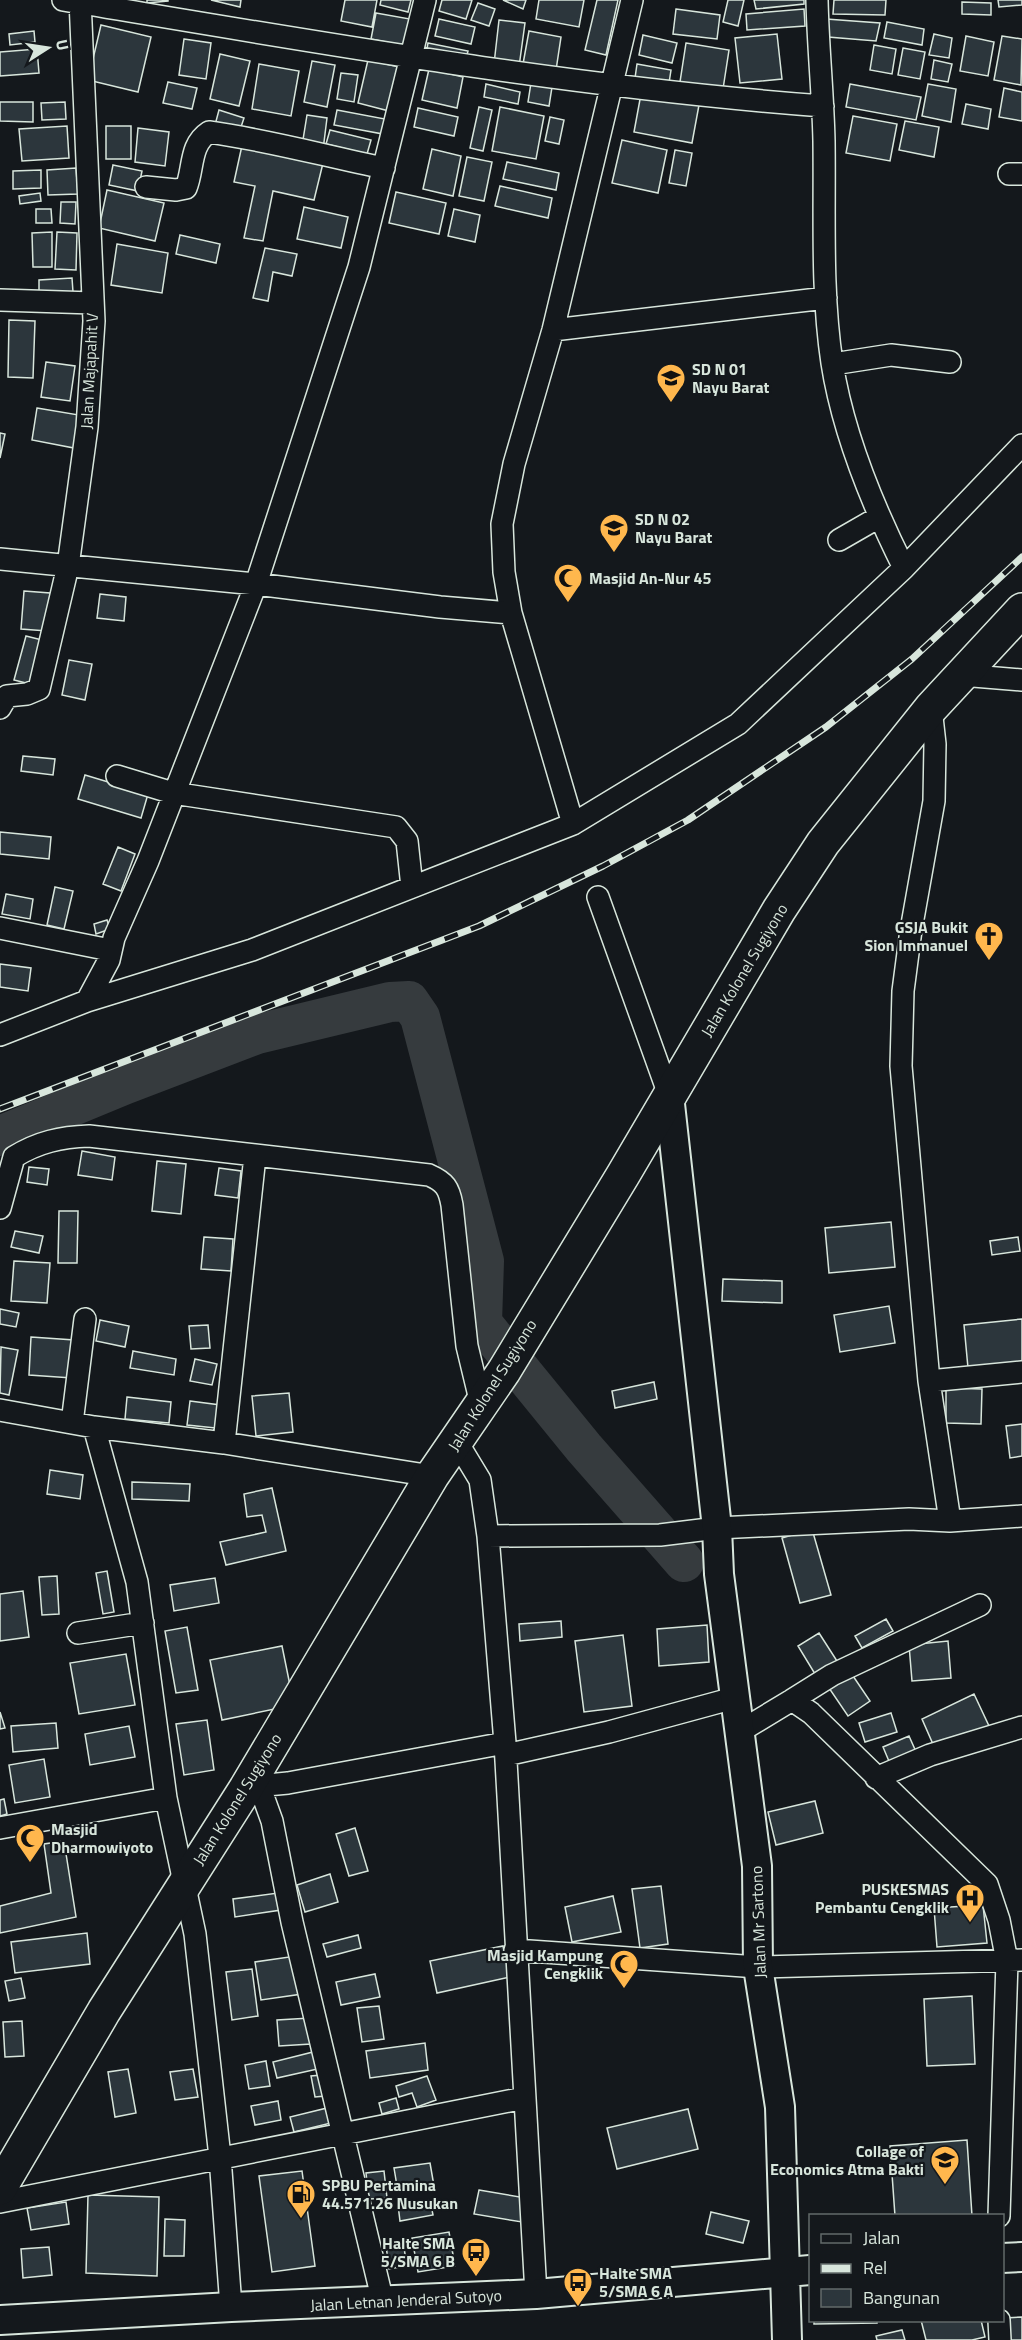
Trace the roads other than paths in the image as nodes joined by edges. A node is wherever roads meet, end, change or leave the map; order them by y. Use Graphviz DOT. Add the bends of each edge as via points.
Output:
graph roads {
  1 [pos="425,0"];
  2 [pos="632,0"];
  3 [pos="817,0"];
  4 [pos="74,1"];
  5 [pos="413,57"];
  6 [pos="613,84"];
  7 [pos="823,106"];
  8 [pos="384,168"];
  9 [pos="146,187"];
  10 [pos="826,298"];
  11 [pos="0,300"];
  12 [pos="93,303"];
  13 [pos="553,330"];
  14 [pos="950,362"];
  15 [pos="832,364"];
  16 [pos="1022,445"];
  17 [pos="879,517"];
  18 [pos="839,540"];
  19 [pos="0,559"];
  20 [pos="68,566"];
  21 [pos="904,568"];
  22 [pos="256,584"];
  23 [pos="1022,610"];
  24 [pos="511,613"];
  25 [pos="961,675"];
  26 [pos="1022,680"];
  27 [pos="0,708"];
  28 [pos="932,708"];
  29 [pos="117,776"];
  30 [pos="173,793"];
  31 [pos="573,824"];
  32 [pos="412,887"];
  33 [pos="598,897"];
  34 [pos="0,928"];
  35 [pos="110,955"];
  36 [pos="139,984"];
  37 [pos="87,1001"];
  38 [pos="0,1035"];
  39 [pos="669,1095"];
  40 [pos="255,1156"];
  41 [pos="0,1208"];
  42 [pos="85,1319"];
  43 [pos="1022,1372"];
  44 [pos="929,1381"];
  45 [pos="489,1393"];
  46 [pos="0,1410"];
  47 [pos="72,1423"];
  48 [pos="94,1427"];
  49 [pos="224,1443"];
  50 [pos="468,1458"];
  51 [pos="432,1476"];
  52 [pos="1022,1516"];
  53 [pos="950,1521"];
  54 [pos="704,1529"];
  55 [pos="488,1536"];
  56 [pos="980,1605"];
  57 [pos="142,1623"];
  58 [pos="78,1633"];
  59 [pos="735,1698"];
  60 [pos="792,1700"];
  61 [pos="1022,1726"];
  62 [pos="739,1732"];
  63 [pos="506,1749"];
  64 [pos="876,1778"];
  65 [pos="253,1786"];
  66 [pos="166,1798"];
  67 [pos="0,1828"];
  68 [pos="182,1885"];
  69 [pos="515,1950"];
  70 [pos="1014,1960"];
  71 [pos="758,1967"];
  72 [pos="524,2098"];
  73 [pos="343,2133"];
  74 [pos="220,2157"];
  75 [pos="0,2188"];
  76 [pos="0,2202"];
  77 [pos="999,2214"];
  78 [pos="1022,2257"];
  79 [pos="1004,2258"];
  80 [pos="798,2271"];
  81 [pos="536,2294"];
  82 [pos="383,2302"];
  83 [pos="231,2307"];
  84 [pos="0,2320"];
  85 [pos="999,2322"];
  86 [pos="787,2340"];
  87 [pos="1000,2340"];
  1 -- 5 [label="street"];
  2 -- 6 [label="street"];
  3 -- 7 [label="street"];
  4 -- 5 [label="street"];
  4 -- 12 [label="street, Jalan Majapahit V"];
  5 -- 6 [label="street"];
  5 -- 8 [label="street"];
  6 -- 7 [label="street"];
  6 -- 13 [label="street"];
  7 -- 10 [label="street"];
  8 -- 9 [label="street" via="208,132 194,151 186,188"];
  8 -- 22 [label="street" via="359,267"];
  10 -- 13 [label="street"];
  10 -- 15 [label="street"];
  11 -- 12 [label="street"];
  12 -- 20 [label="street, Jalan Majapahit V" via="87,428"];
  13 -- 24 [label="street" via="514,464 502,524"];
  14 -- 15 [label="street" via="891,355"];
  15 -- 17 [label="street" via="852,444"];
  16 -- 21 [label="street"];
  17 -- 18 [label="street"];
  17 -- 21 [label="street"];
  19 -- 20 [label="street"];
  20 -- 22 [label="street"];
  20 -- 27 [label="street, Jalan Majapahit V" via="39,689 7,696"];
  21 -- 31 [label="street" via="738,724"];
  22 -- 24 [label="street"];
  22 -- 30 [label="street"];
  23 -- 25 [label="main road, Jalan Kolonel Sugiyono"];
  24 -- 31 [label="street"];
  25 -- 26 [label="street"];
  25 -- 28 [label="main road, Jalan Kolonel Sugiyono"];
  28 -- 39 [label="main road, Jalan Kolonel Sugiyono" via="823,843"];
  28 -- 44 [label="street" via="934,801 911,930 901,1038"];
  29 -- 30 [label="street"];
  30 -- 32 [label="street" via="396,827 406,841"];
  30 -- 35 [label="street"];
  31 -- 32 [label="street"];
  32 -- 36 [label="street" via="252,950"];
  33 -- 39 [label="street"];
  34 -- 35 [label="street"];
  35 -- 36 [label="street"];
  35 -- 37 [label="street"];
  36 -- 37 [label="street"];
  37 -- 38 [label="street"];
  39 -- 45 [label="main road, Jalan Kolonel Sugiyono"];
  39 -- 54 [label="street, Jalan Mr Sartono"];
  40 -- 41 [label="street" via="89,1136 64,1137 32,1146 14,1157"];
  40 -- 45 [label="street" via="429,1175 447,1185 467,1346"];
  40 -- 49 [label="street"];
  42 -- 47 [label="street"];
  43 -- 44 [label="street"];
  44 -- 53 [label="street"];
  45 -- 50 [label="main road, Jalan Kolonel Sugiyono"];
  46 -- 47 [label="street"];
  47 -- 48 [label="street"];
  48 -- 49 [label="street"];
  48 -- 57 [label="street" via="134,1565"];
  49 -- 51 [label="street"];
  50 -- 51 [label="main road, Jalan Kolonel Sugiyono"];
  50 -- 55 [label="street"];
  51 -- 65 [label="main road, Jalan Kolonel Sugiyono"];
  52 -- 53 [label="street"];
  53 -- 54 [label="street" via="909,1519"];
  54 -- 55 [label="street" via="660,1535"];
  54 -- 59 [label="street, Jalan Mr Sartono" via="719,1574"];
  55 -- 63 [label="street"];
  56 -- 60 [label="street" via="832,1675"];
  57 -- 58 [label="street"];
  57 -- 66 [label="street"];
  59 -- 62 [label="street, Jalan Mr Sartono"];
  59 -- 63 [label="street" via="609,1732"];
  60 -- 62 [label="street"];
  60 -- 64 [label="street" via="811,1713"];
  61 -- 64 [label="street" via="930,1755"];
  62 -- 71 [label="street, Jalan Mr Sartono" via="757,1866"];
  63 -- 65 [label="street"];
  63 -- 69 [label="street"];
  64 -- 70 [label="street" via="987,1884"];
  65 -- 68 [label="main road, Jalan Kolonel Sugiyono"];
  65 -- 73 [label="street" via="272,1821"];
  66 -- 67 [label="street"];
  66 -- 68 [label="street"];
  68 -- 74 [label="street" via="195,1934"];
  68 -- 75 [label="main road, Jalan Kolonel Sugiyono"];
  69 -- 71 [label="street"];
  69 -- 72 [label="street"];
  70 -- 71 [label="street"];
  70 -- 77 [label="street"];
  71 -- 80 [label="street, Jalan Mr Sartono" via="780,2107"];
  72 -- 73 [label="street"];
  72 -- 81 [label="street"];
  73 -- 74 [label="street"];
  73 -- 82 [label="street"];
  74 -- 76 [label="street"];
  74 -- 83 [label="street"];
  78 -- 79 [label="street"];
  80 -- 81 [label="street, Jalan Letnan Jenderal Sutoyo"];
  80 -- 86 [label="street, Jalan Mr Sartono"];
  81 -- 82 [label="street, Jalan Letnan Jenderal Sutoyo"];
  82 -- 83 [label="street, Jalan Letnan Jenderal Sutoyo"];
  83 -- 84 [label="street, Jalan Letnan Jenderal Sutoyo"];
  85 -- 87 [label="street"];
}
